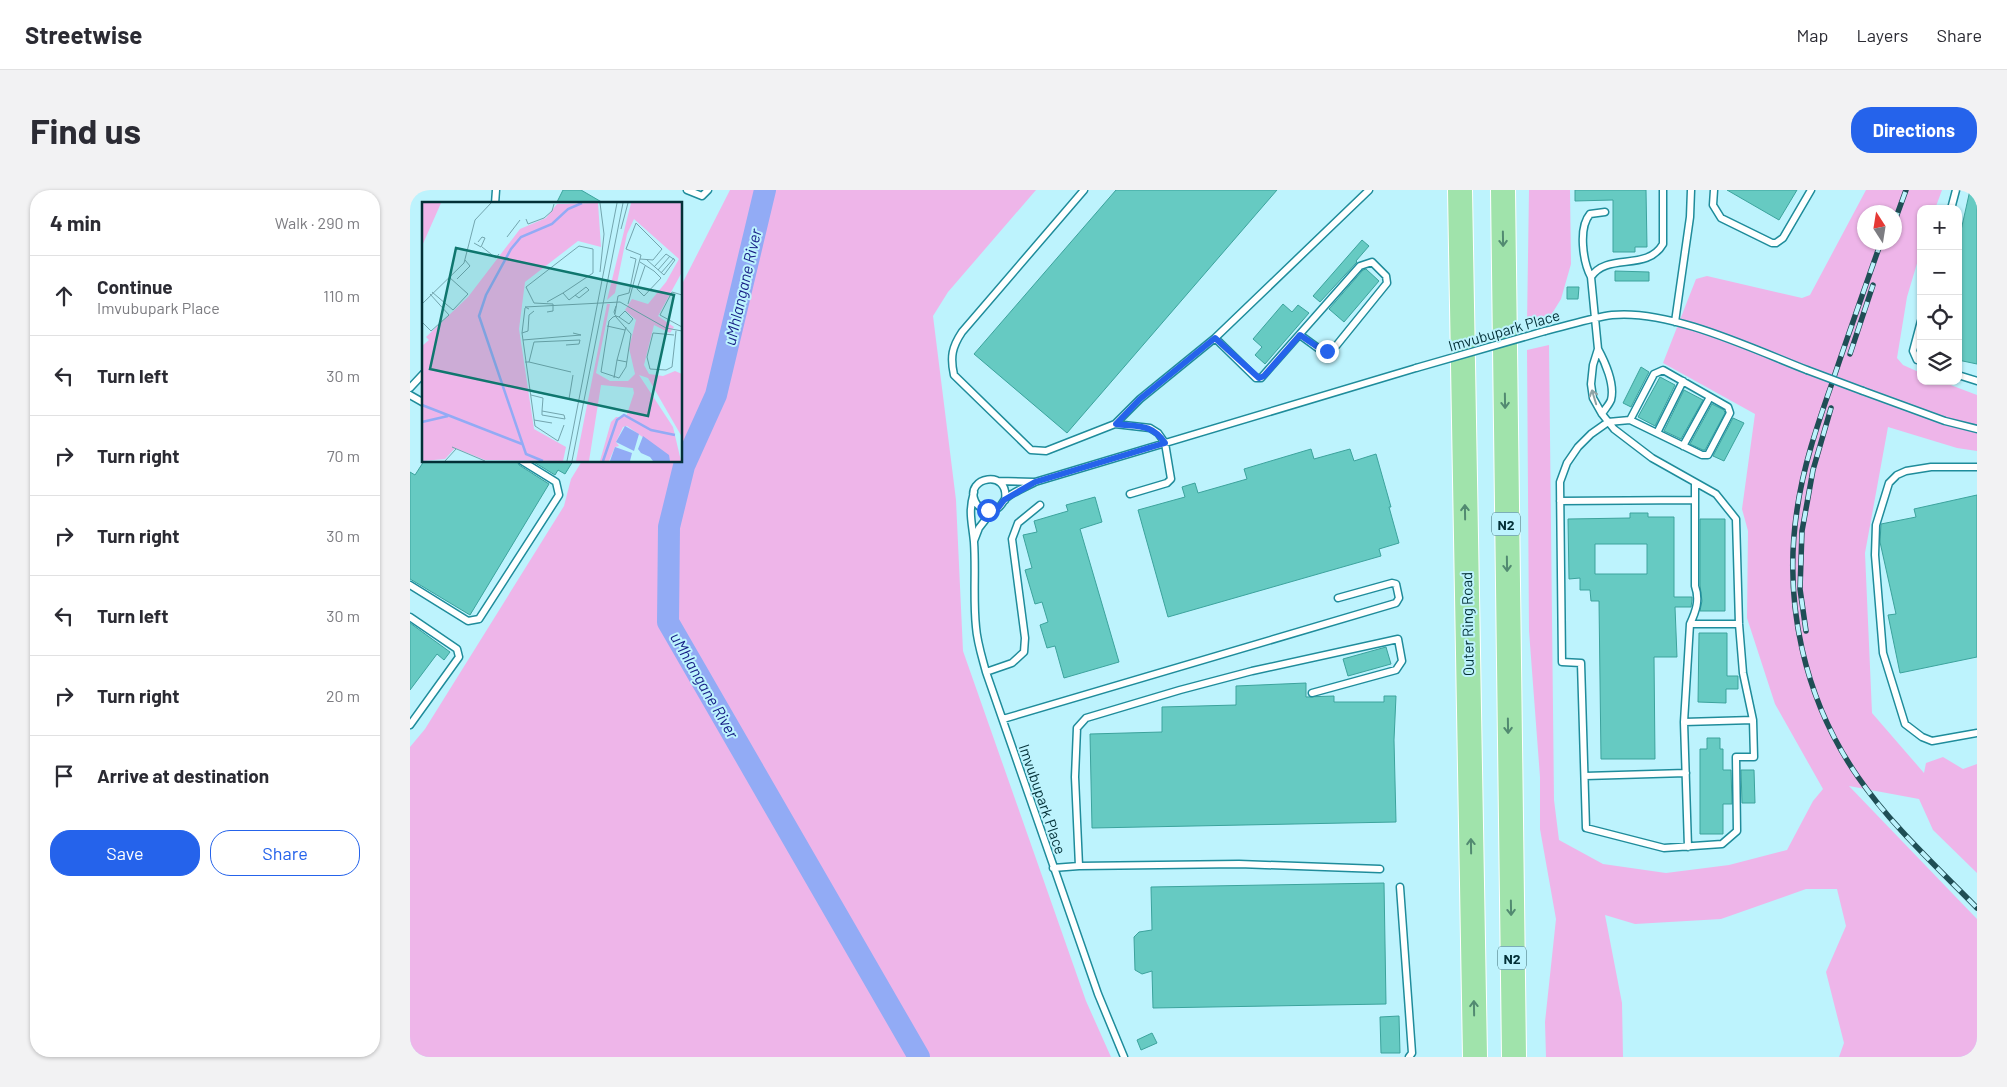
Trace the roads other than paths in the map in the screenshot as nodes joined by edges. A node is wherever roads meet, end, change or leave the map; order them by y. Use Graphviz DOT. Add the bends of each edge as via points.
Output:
graph roads {
  1 [pos="687,190"];
  2 [pos="708,190"];
  3 [pos="1084,190"];
  4 [pos="1368,190"];
  5 [pos="1445,190"];
  6 [pos="1460,190"];
  7 [pos="1503,190"];
  8 [pos="1663,190"];
  9 [pos="1691,190"];
  10 [pos="1714,190"];
  11 [pos="1811,190"];
  12 [pos="1956,190"];
  13 [pos="1952,205"];
  14 [pos="1605,212"];
  15 [pos="1591,277"];
  16 [pos="1462,313"];
  17 [pos="1595,318"];
  18 [pos="1675,322"];
  19 [pos="1300,335"];
  20 [pos="1917,336"];
  21 [pos="1215,338"];
  22 [pos="1598,349"];
  23 [pos="1917,360"];
  24 [pos="422,375"];
  25 [pos="1962,376"];
  26 [pos="1977,381"];
  27 [pos="1683,382"];
  28 [pos="410,388"];
  29 [pos="410,395"];
  30 [pos="1710,397"];
  31 [pos="422,402"];
  32 [pos="1602,414"];
  33 [pos="1630,420"];
  34 [pos="1608,422"];
  35 [pos="1116,424"];
  36 [pos="1977,429"];
  37 [pos="1657,433"];
  38 [pos="1165,443"];
  39 [pos="1683,446"];
  40 [pos="524,462"];
  41 [pos="1977,467"];
  42 [pos="998,481"];
  43 [pos="1035,482"];
  44 [pos="1695,482"];
  45 [pos="974,492"];
  46 [pos="1130,494"];
  47 [pos="1004,500"];
  48 [pos="1694,500"];
  49 [pos="1560,501"];
  50 [pos="1040,505"];
  51 [pos="993,510"];
  52 [pos="974,542"];
  53 [pos="410,585"];
  54 [pos="1338,598"];
  55 [pos="410,617"];
  56 [pos="1690,624"];
  57 [pos="1739,624"];
  58 [pos="986,672"];
  59 [pos="1312,693"];
  60 [pos="1003,719"];
  61 [pos="1753,720"];
  62 [pos="1684,722"];
  63 [pos="410,725"];
  64 [pos="1977,733"];
  65 [pos="1686,773"];
  66 [pos="1585,776"];
  67 [pos="1688,847"];
  68 [pos="1079,866"];
  69 [pos="1054,868"];
  70 [pos="1380,868"];
  71 [pos="1400,887"];
  72 [pos="1124,1057"];
  73 [pos="1409,1057"];
  74 [pos="1476,1057"];
  75 [pos="1514,1057"];
  1 -- 2 [label="lane" via="702,196"];
  3 -- 35 [label="lane" via="962,332 954,346 952,364 954,375 1031,450 1046,451"];
  4 -- 21 [label="lane"];
  5 -- 16 [label="highway"];
  6 -- 16 [label="highway, Outer Ring Road"];
  7 -- 75 [label="highway, N2, one-way"];
  8 -- 15 [label="lane" via="1663,244 1660,250 1646,260 1603,266"];
  9 -- 18 [label="lane"];
  10 -- 11 [label="lane" via="1713,205 1721,218 1776,243 1783,238"];
  12 -- 13 [label="lane"];
  14 -- 15 [label="lane" via="1590,214 1584,225 1586,267"];
  15 -- 17 [label="lane"];
  74 -- 16 [label="highway, Outer Ring Road, one-way"];
  17 -- 18 [label="lane, Imvubupark Place" via="1645,316"];
  17 -- 22 [label="lane"];
  17 -- 38 [label="lane, Imvubupark Place, bridge"];
  18 -- 36 [label="lane, Imvubupark Place, bridge" via="1945,421"];
  19 -- 19 [label="lane" via="1322,350 1336,346 1387,283 1386,276 1372,262 1360,266"];
  19 -- 21 [label="lane" via="1259,378"];
  20 -- 23 [label="lane" via="1913,351"];
  21 -- 35 [label="lane" via="1140,399"];
  32 -- 22 [label="lane, one-way" via="1593,398 1591,379"];
  22 -- 32 [label="lane" via="1610,379 1611,400"];
  24 -- 28 [label="lane"];
  25 -- 26 [label="lane"];
  27 -- 30 [label="lane"];
  27 -- 33 [label="lane" via="1663,370 1657,372"];
  27 -- 37 [label="lane"];
  29 -- 31 [label="lane"];
  30 -- 39 [label="lane"];
  30 -- 39 [label="lane" via="1728,407 1730,413 1710,454 1702,455"];
  32 -- 34 [label="lane"];
  33 -- 34 [label="lane"];
  33 -- 37 [label="lane"];
  34 -- 44 [label="lane" via="1652,458"];
  34 -- 49 [label="lane" via="1591,434 1567,463 1560,482"];
  35 -- 38 [label="lane" via="1150,428"];
  37 -- 39 [label="lane"];
  38 -- 43 [label="lane, Imvubupark Place"];
  38 -- 46 [label="lane" via="1172,476 1170,481"];
  40 -- 53 [label="lane" via="556,482 559,495 479,619 468,621"];
  41 -- 64 [label="lane" via="1932,467 1906,470 1897,475 1889,483 1876,525 1875,540 1883,653 1905,724 1932,741"];
  42 -- 43 [label="lane, Imvubupark Place"];
  42 -- 45 [label="lane, Imvubupark Place" via="983,480"];
  42 -- 47 [label="lane" via="1004,489"];
  43 -- 47 [label="lane, Imvubupark Place"];
  44 -- 48 [label="lane"];
  44 -- 57 [label="lane" via="1716,494 1736,519"];
  45 -- 51 [label="lane" via="979,506"];
  45 -- 52 [label="lane, Imvubupark Place" via="970,507"];
  47 -- 51 [label="lane, Imvubupark Place"];
  48 -- 49 [label="lane"];
  48 -- 56 [label="lane" via="1695,586 1698,593 1697,610"];
  49 -- 66 [label="lane" via="1562,662 1581,662"];
  50 -- 58 [label="lane" via="1018,523 1012,539 1024,652 1012,663"];
  51 -- 52 [label="lane, Imvubupark Place" via="979,528"];
  52 -- 58 [label="lane, Imvubupark Place" via="976,628"];
  54 -- 60 [label="lane" via="1392,583 1396,584 1400,598 1396,603"];
  55 -- 63 [label="lane" via="457,649 459,657"];
  56 -- 57 [label="lane"];
  56 -- 62 [label="lane"];
  57 -- 61 [label="lane" via="1743,673"];
  58 -- 60 [label="lane, Imvubupark Place"];
  59 -- 68 [label="lane" via="1396,670 1402,661 1398,639 1252,671 1086,718 1077,728 1076,737"];
  60 -- 69 [label="lane, Imvubupark Place"];
  61 -- 62 [label="lane"];
  61 -- 67 [label="lane" via="1754,757 1736,757 1737,831 1722,844"];
  62 -- 65 [label="lane"];
  65 -- 66 [label="lane"];
  65 -- 67 [label="lane"];
  66 -- 67 [label="lane" via="1586,828 1664,848"];
  68 -- 69 [label="lane"];
  68 -- 70 [label="lane" via="1239,864"];
  69 -- 72 [label="lane, Imvubupark Place" via="1098,994"];
  71 -- 73 [label="lane" via="1412,1053"];
}
